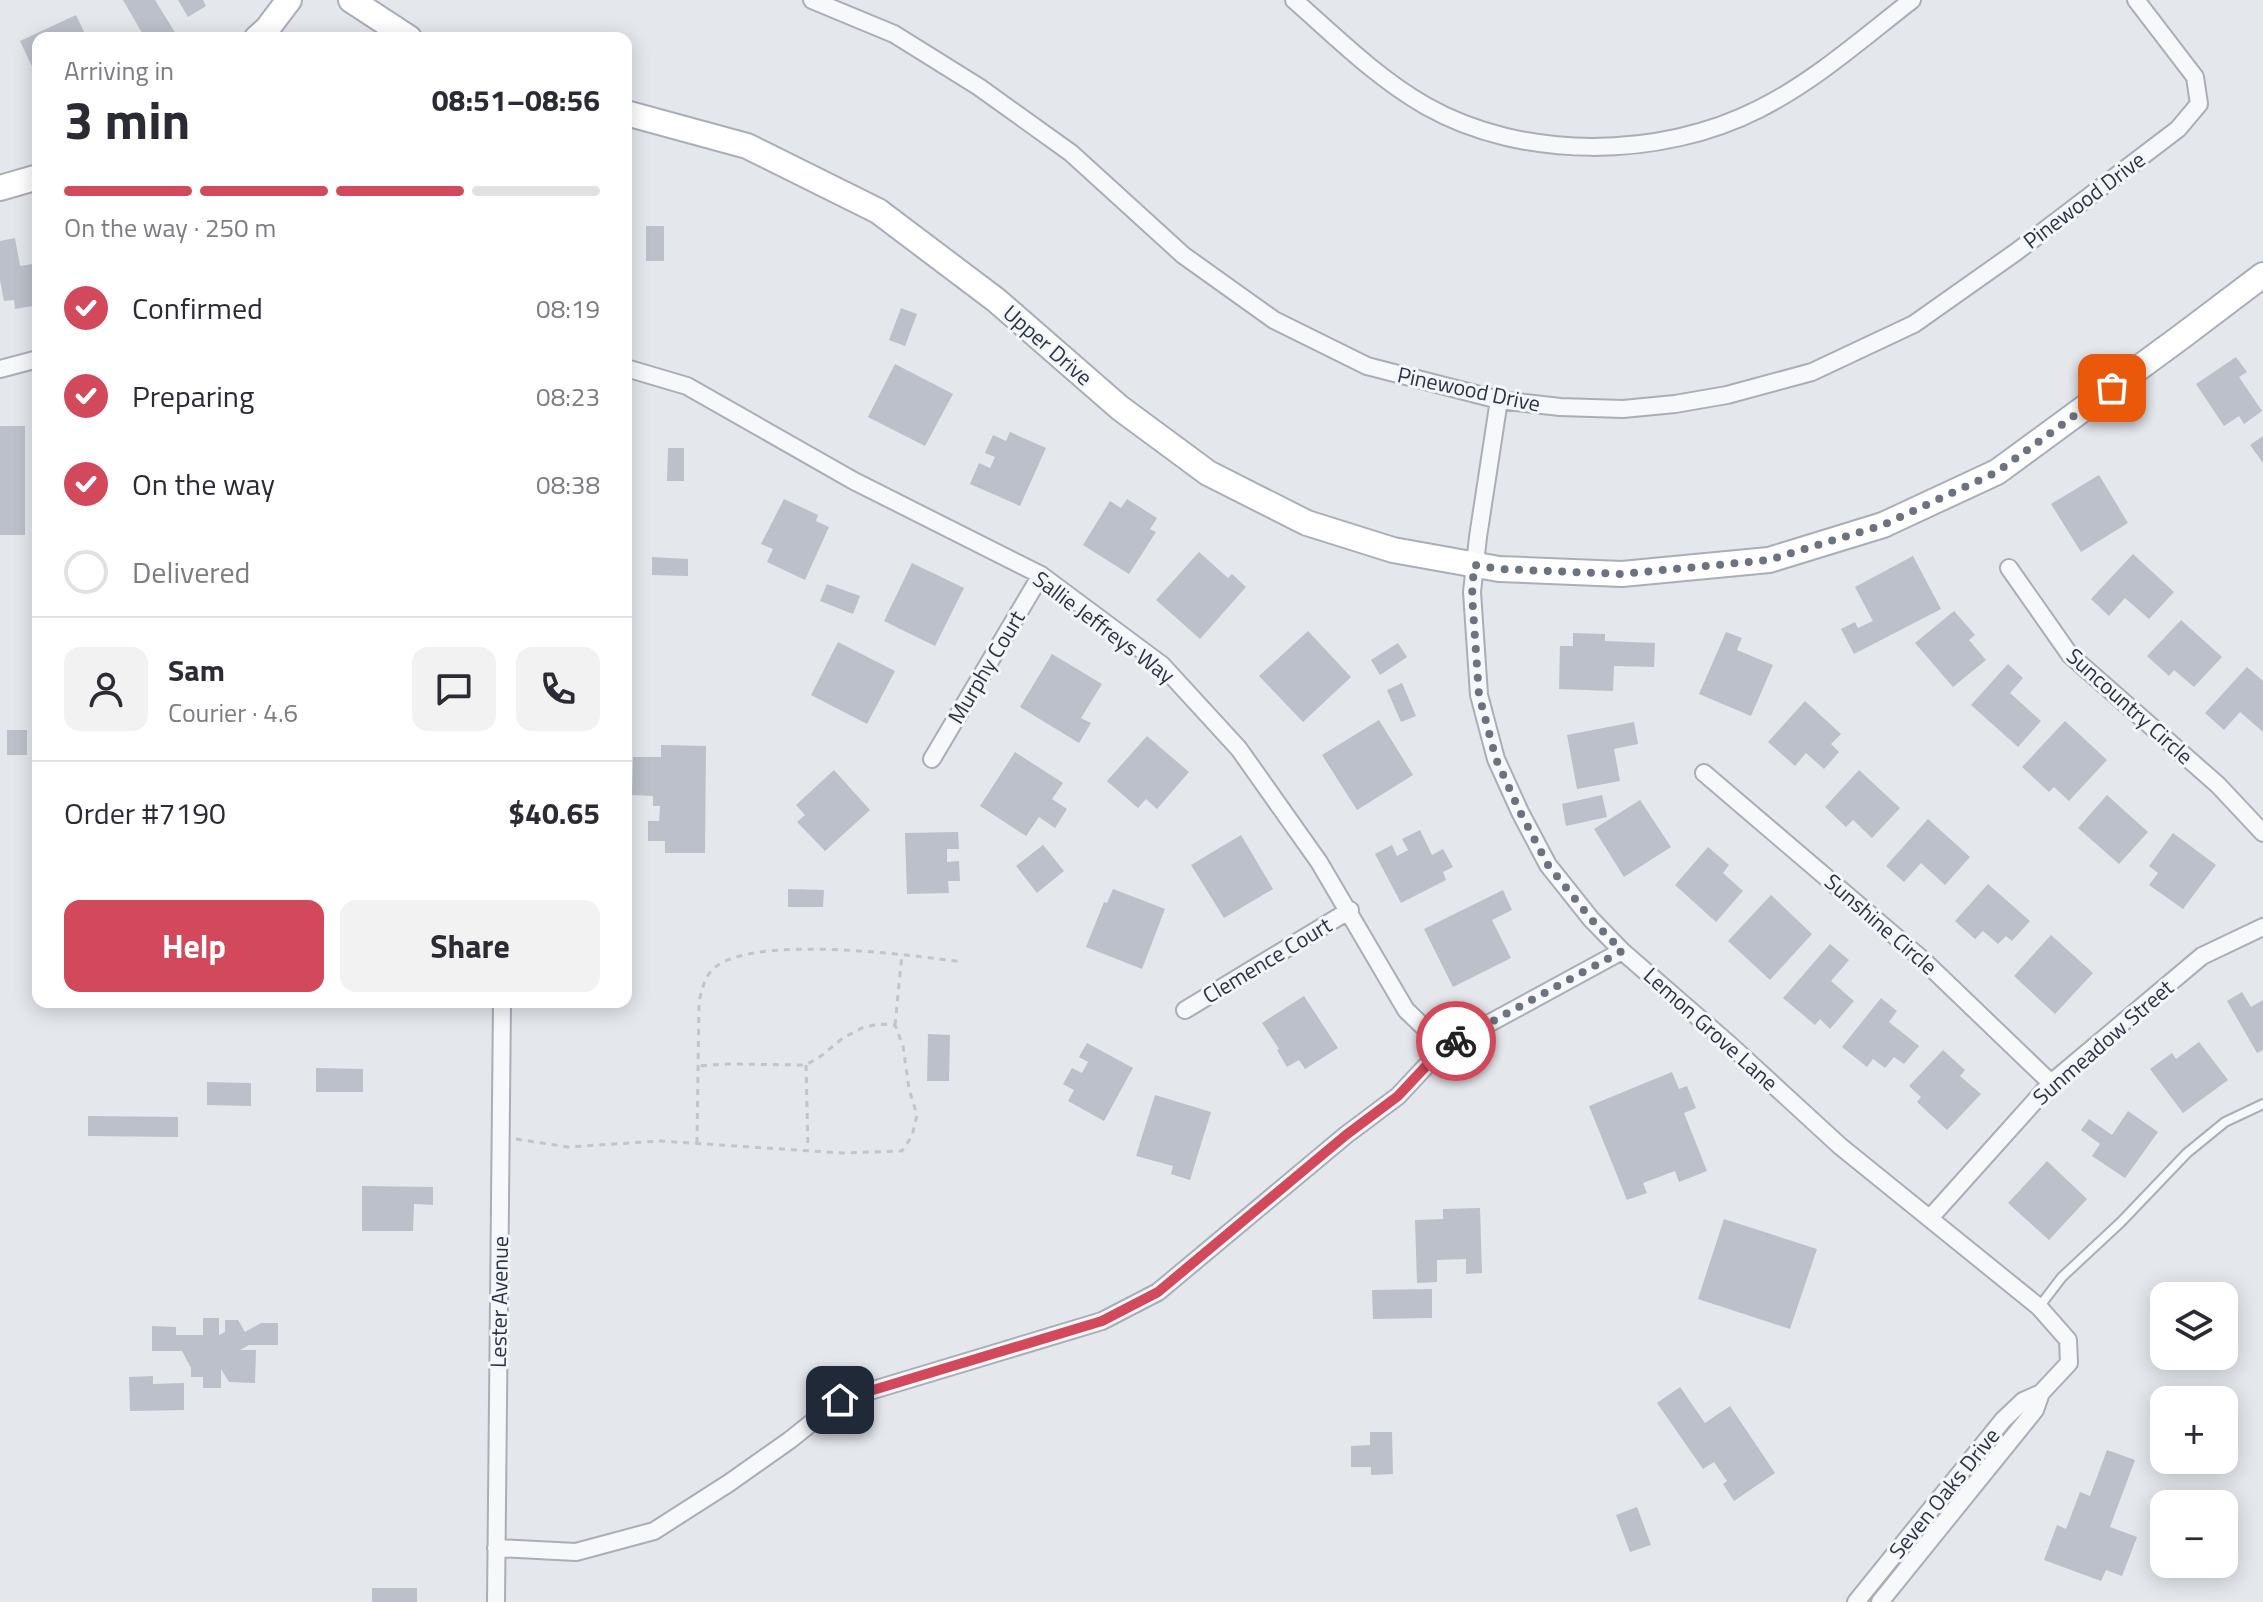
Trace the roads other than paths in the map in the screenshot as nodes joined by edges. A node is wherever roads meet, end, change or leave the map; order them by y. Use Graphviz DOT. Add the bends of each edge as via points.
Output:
graph roads {
  1 [pos="289,0"];
  2 [pos="351,0"];
  3 [pos="812,0"];
  4 [pos="1294,0"];
  5 [pos="1912,0"];
  6 [pos="2136,0"];
  7 [pos="264,32"];
  8 [pos="400,32"];
  9 [pos="632,115"];
  10 [pos="32,179"];
  11 [pos="0,188"];
  12 [pos="2263,275"];
  13 [pos="32,361"];
  14 [pos="0,369"];
  15 [pos="632,370"];
  16 [pos="1499,400"];
  17 [pos="1474,565"];
  18 [pos="2009,568"];
  19 [pos="1041,575"];
  20 [pos="932,759"];
  21 [pos="1704,773"];
  22 [pos="2263,833"];
  23 [pos="1350,910"];
  24 [pos="2263,927"];
  25 [pos="1622,951"];
  26 [pos="502,1008"];
  27 [pos="1185,1010"];
  28 [pos="1442,1049"];
  29 [pos="2051,1083"];
  30 [pos="2263,1104"];
  31 [pos="1930,1218"];
  32 [pos="2039,1307"];
  33 [pos="2068,1340"];
  34 [pos="2041,1393"];
  35 [pos="496,1548"];
  36 [pos="496,1602"];
  37 [pos="1856,1602"];
  38 [pos="1880,1602"];
  1 -- 7 [label="main road"];
  2 -- 8 [label="main road"];
  3 -- 16 [label="street, Pinewood Drive" via="894,34 979,87 1071,153 1183,255 1274,320 1367,366"];
  4 -- 5 [label="street" via="1387,80 1428,107 1527,142 1601,148 1656,143 1708,130 1758,109 1804,82"];
  6 -- 16 [label="street, Pinewood Drive" via="2195,77 2199,104 2178,129 1914,324 1812,372 1727,395 1623,409"];
  9 -- 17 [label="main road, Upper Drive" via="747,146 878,211 1208,473 1307,523 1393,550"];
  10 -- 11 [label="main road"];
  12 -- 17 [label="main road, Upper Drive" via="1997,472 1883,525 1769,560 1622,574"];
  13 -- 14 [label="street"];
  15 -- 19 [label="street, Sallie Jeffreys Way" via="687,386 854,481"];
  16 -- 17 [label="street, Lemon Grove Lane"];
  17 -- 25 [label="street, Lemon Grove Lane" via="1479,695 1496,759 1548,865"];
  18 -- 22 [label="street, Suncountry Circle" via="2070,655 2218,785"];
  19 -- 20 [label="street, Murphy Court"];
  19 -- 23 [label="street, Sallie Jeffreys Way" via="1162,665 1239,749"];
  21 -- 29 [label="street, Sunshine Circle" via="1923,960"];
  23 -- 27 [label="street, Clemence Court"];
  23 -- 28 [label="street, Sallie Jeffreys Way" via="1406,1010"];
  24 -- 29 [label="street, Sunmeadow Street" via="2202,956"];
  25 -- 28 [label="street"];
  25 -- 31 [label="street, Lemon Grove Lane" via="1840,1146"];
  26 -- 35 [label="street, Lester Avenue"];
  28 -- 35 [label="street" via="1398,1096 1158,1292 1102,1321 840,1400 654,1531 576,1552"];
  29 -- 31 [label="street, Sunmeadow Street"];
  30 -- 32 [label="lane" via="2225,1122 2187,1153 2062,1277"];
  31 -- 32 [label="street, Lemon Grove Lane"];
  32 -- 33 [label="street, Lemon Grove Lane"];
  33 -- 34 [label="street, Seven Oaks Drive" via="2069,1363"];
  34 -- 37 [label="street, Seven Oaks Drive" via="2003,1420"];
  34 -- 38 [label="street, Seven Oaks Drive" via="2035,1410"];
  35 -- 36 [label="street, Lester Avenue"];
}
